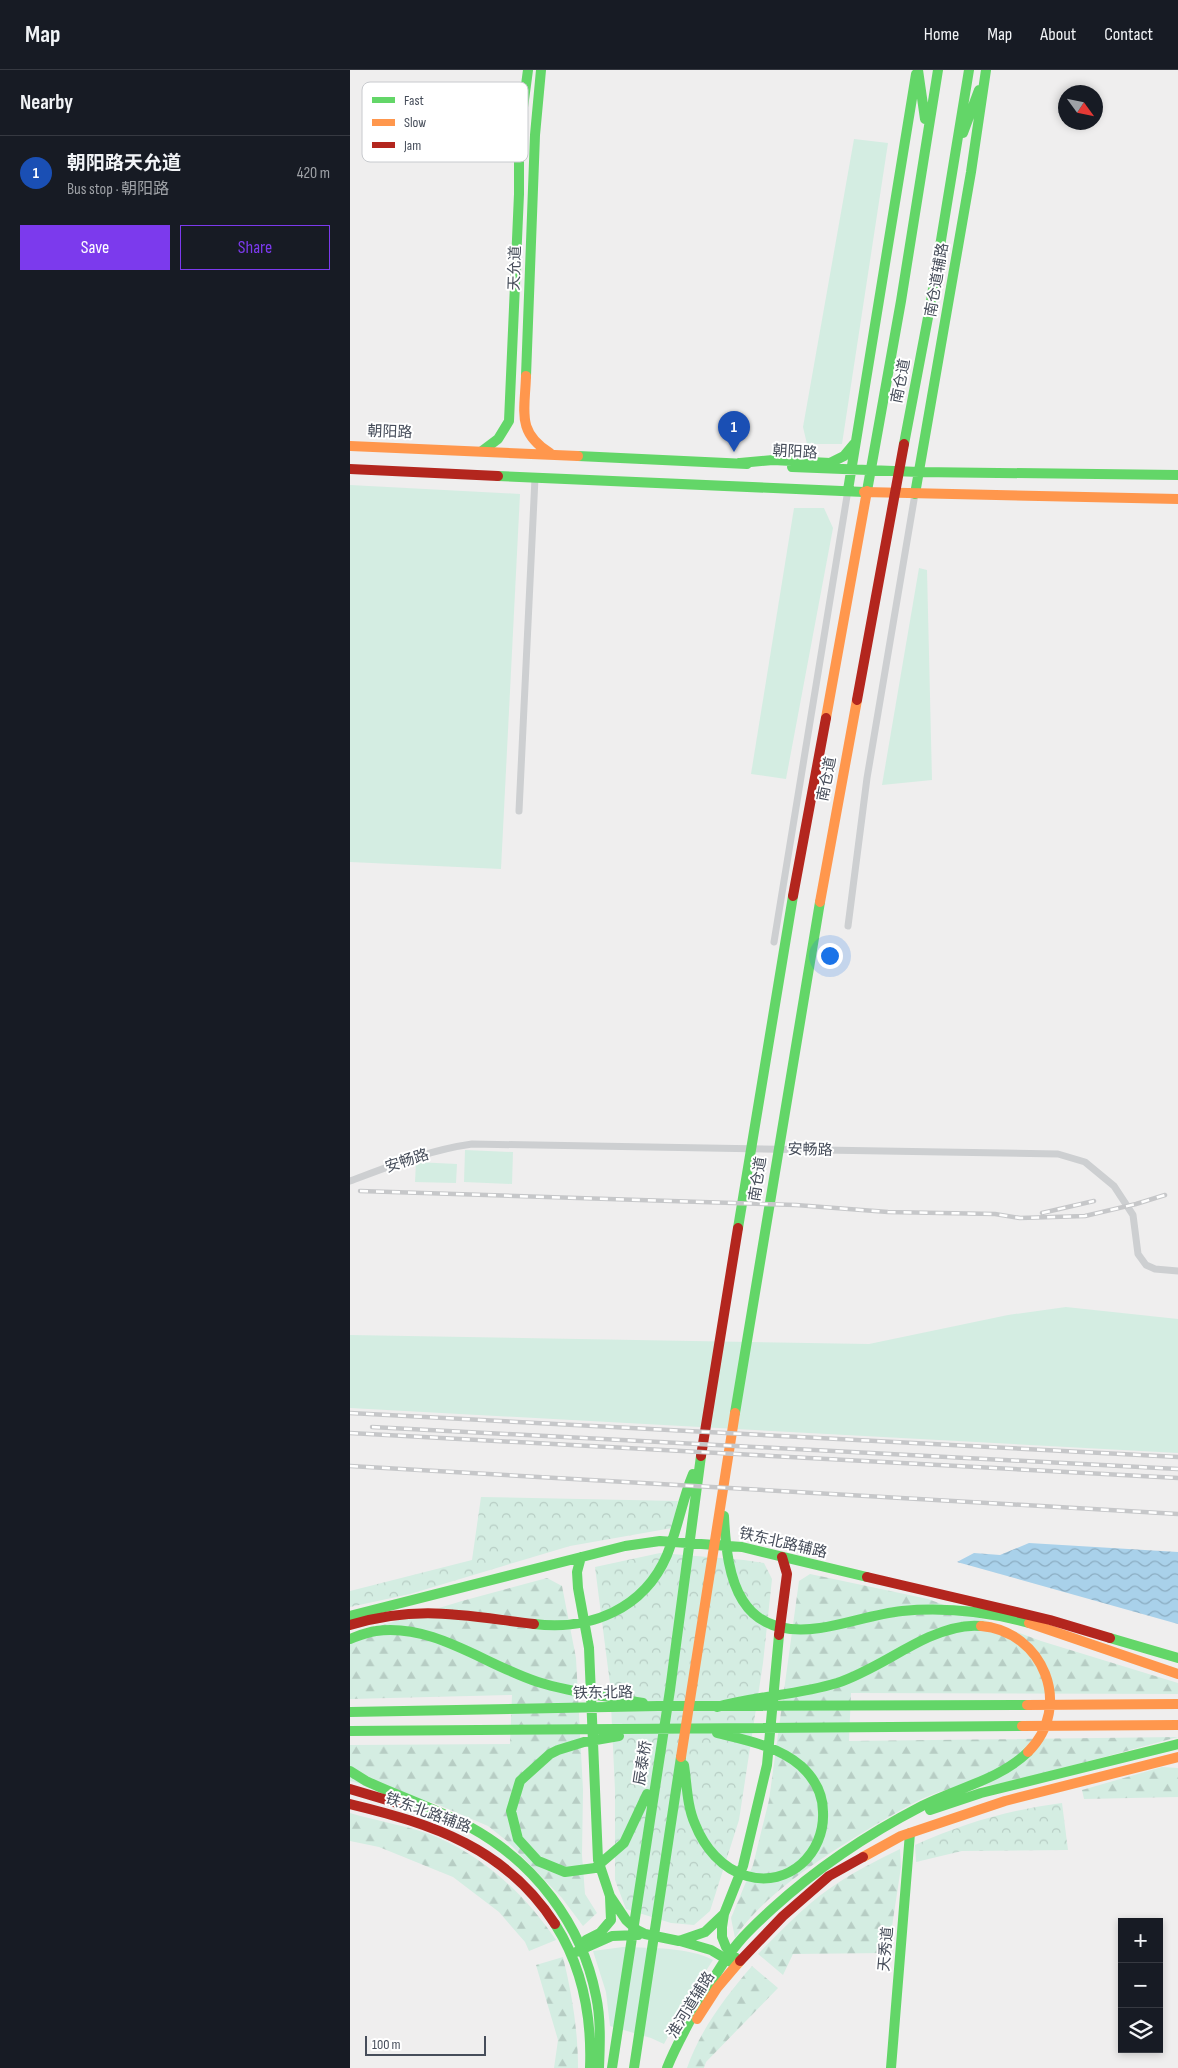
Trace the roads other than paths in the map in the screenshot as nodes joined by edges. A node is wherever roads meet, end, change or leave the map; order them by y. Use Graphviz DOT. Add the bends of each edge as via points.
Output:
graph roads {
  1 [pos="541,70"];
  2 [pos="918,70"];
  3 [pos="938,70"];
  4 [pos="969,70"];
  5 [pos="986,70"];
  6 [pos="928,134"];
  7 [pos="957,149"];
  8 [pos="519,162"];
  9 [pos="856,438"];
  10 [pos="350,446"];
  11 [pos="482,451"];
  12 [pos="553,454"];
  13 [pos="740,463"];
  14 [pos="350,469"];
  15 [pos="851,470"];
  16 [pos="919,472"];
  17 [pos="1178,475"];
  18 [pos="535,478"];
  19 [pos="848,490"];
  20 [pos="915,494"];
  21 [pos="1178,499"];
  22 [pos="519,811"];
  23 [pos="848,926"];
  24 [pos="774,942"];
  25 [pos="350,1181"];
  26 [pos="1178,1271"];
  27 [pos="700,1462"];
  28 [pos="723,1496"];
  29 [pos="581,1557"];
  30 [pos="782,1557"];
  31 [pos="350,1616"];
  32 [pos="350,1625"];
  33 [pos="350,1638"];
  34 [pos="1178,1658"];
  35 [pos="1178,1674"];
  36 [pos="1178,1704"];
  37 [pos="658,1706"];
  38 [pos="717,1707"];
  39 [pos="350,1712"];
  40 [pos="1178,1725"];
  41 [pos="702,1729"];
  42 [pos="650,1730"];
  43 [pos="350,1731"];
  44 [pos="662,1742"];
  45 [pos="1178,1744"];
  46 [pos="682,1752"];
  47 [pos="1178,1757"];
  48 [pos="350,1771"];
  49 [pos="355,1790"];
  50 [pos="350,1804"];
  51 [pos="432,1810"];
  52 [pos="896,1820"];
  53 [pos="910,1833"];
  54 [pos="610,1896"];
  55 [pos="724,1914"];
  56 [pos="645,1934"];
  57 [pos="679,1941"];
  58 [pos="570,1951"];
  59 [pos="738,1964"];
  60 [pos="590,2068"];
  61 [pos="599,2068"];
  62 [pos="612,2068"];
  63 [pos="634,2068"];
  64 [pos="667,2068"];
  65 [pos="673,2068"];
  66 [pos="891,2068"];
  1 -- 12 [label="main road, 天允道" via="535,143 524,425 540,447"];
  2 -- 6 [label="main road"];
  2 -- 9 [label="main road"];
  3 -- 6 [label="main road, 南仓道"];
  4 -- 7 [label="main road, 南仓道"];
  5 -- 7 [label="main road"];
  5 -- 16 [label="main road, 南仓道辅路"];
  6 -- 27 [label="main road, 南仓道" via="782,959"];
  7 -- 28 [label="main road, 南仓道" via="809,959"];
  8 -- 11 [label="main road, 天允道" via="509,421 501,437"];
  9 -- 13 [label="main road" via="851,450 840,461"];
  9 -- 15 [label="main road"];
  10 -- 11 [label="main road, 朝阳路"];
  11 -- 12 [label="main road, 朝阳路"];
  12 -- 13 [label="main road, 朝阳路"];
  13 -- 15 [label="main road, 朝阳路"];
  14 -- 18 [label="main road"];
  15 -- 16 [label="main road, 朝阳路"];
  15 -- 19 [label="main road"];
  16 -- 17 [label="main road, 朝阳路"];
  16 -- 20 [label="main road, 南仓道辅路"];
  18 -- 19 [label="main road"];
  18 -- 22 [label="street"];
  19 -- 20 [label="main road"];
  19 -- 24 [label="street"];
  20 -- 21 [label="main road"];
  20 -- 23 [label="street" via="867,778"];
  25 -- 26 [label="street, 安畅路" via="410,1158 472,1144 1058,1154 1085,1162 1114,1186 1133,1214 1138,1254 1146,1265"];
  27 -- 32 [label="main road" via="692,1476 661,1568 639,1595 612,1615 582,1625 555,1627 446,1612 422,1612 394,1614"];
  27 -- 44 [label="main road, 辰泰桥"];
  28 -- 35 [label="main road" via="726,1551 732,1585 748,1607 770,1624 800,1629 901,1611 974,1612 1048,1630"];
  28 -- 46 [label="main road"];
  29 -- 30 [label="main road, 铁东北路辅路" via="660,1541 742,1547"];
  29 -- 31 [label="main road, 铁东北路辅路"];
  29 -- 54 [label="main road" via="577,1572 589,1648 598,1860"];
  30 -- 34 [label="main road, 铁东北路辅路" via="1014,1611"];
  30 -- 55 [label="main road" via="787,1574 775,1664 767,1765 743,1866"];
  33 -- 37 [label="main road" via="368,1631 411,1630 457,1646 532,1680"];
  36 -- 38 [label="main road, 铁东北路"];
  37 -- 38 [label="main road, 铁东北路"];
  37 -- 39 [label="main road, 铁东北路"];
  38 -- 52 [label="main road" via="834,1684 916,1644 963,1627 990,1626 1012,1634 1032,1650 1045,1669 1051,1698 1048,1722 1042,1734 1029,1752 1005,1770"];
  40 -- 41 [label="main road"];
  41 -- 42 [label="main road"];
  41 -- 46 [label="main road" via="773,1749 790,1757 810,1774 821,1794 825,1819 821,1837 806,1861 791,1872 771,1878 740,1874 722,1864 694,1824"];
  42 -- 43 [label="main road"];
  42 -- 44 [label="main road" via="569,1747 551,1753 528,1770 513,1794 512,1816 519,1840 529,1855 547,1868 581,1872 598,1867 620,1850 642,1810"];
  44 -- 62 [label="main road, 辰泰桥"];
  45 -- 52 [label="main road" via="981,1794"];
  46 -- 63 [label="main road"];
  47 -- 53 [label="main road, 淮河道辅路" via="1006,1801"];
  48 -- 51 [label="main road"];
  49 -- 51 [label="main road"];
  50 -- 58 [label="main road, 铁东北路辅路" via="435,1828 472,1844 498,1862 534,1896"];
  51 -- 61 [label="main road" via="478,1831 514,1856 558,1905 578,1939 591,1975 599,2022"];
  52 -- 64 [label="main road" via="836,1856 773,1908 738,1943 713,1978"];
  53 -- 59 [label="main road, 淮河道辅路" via="829,1876 783,1916"];
  53 -- 66 [label="main road, 天秀道"];
  54 -- 56 [label="main road" via="630,1924"];
  54 -- 58 [label="main road" via="612,1913 606,1927"];
  55 -- 57 [label="main road" via="705,1932"];
  55 -- 59 [label="main road" via="724,1942"];
  56 -- 57 [label="main road"];
  56 -- 58 [label="main road" via="612,1936"];
  57 -- 59 [label="main road" via="711,1950"];
  58 -- 60 [label="main road" via="587,2006"];
  59 -- 65 [label="main road, 淮河道辅路" via="704,2008"];
}
